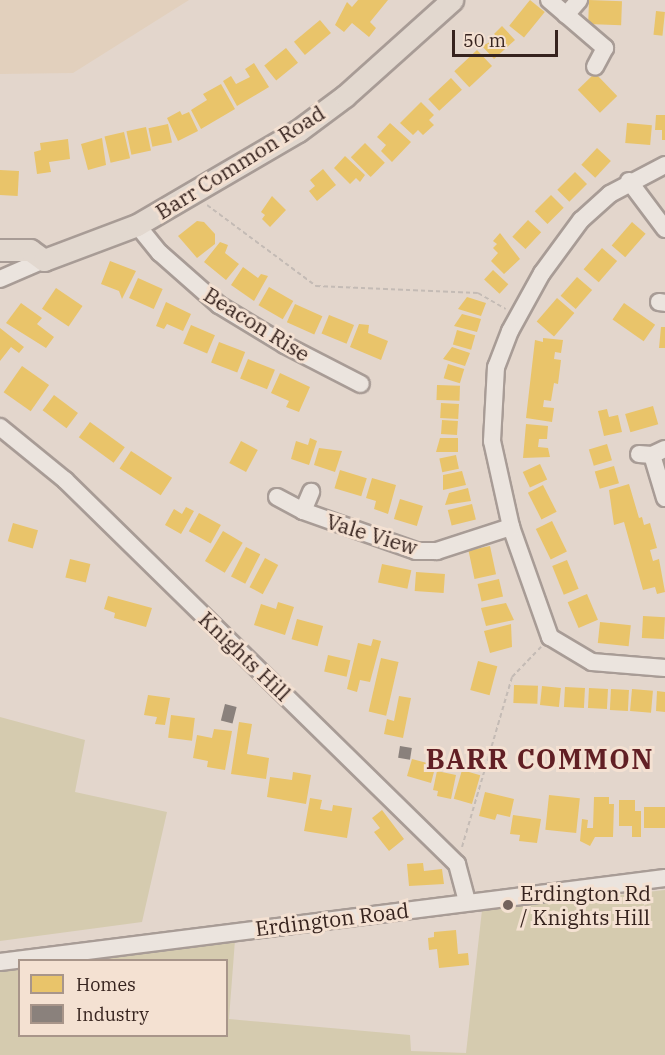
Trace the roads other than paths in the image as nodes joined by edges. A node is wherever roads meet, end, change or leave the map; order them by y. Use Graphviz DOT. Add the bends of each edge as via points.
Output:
graph roads {
  1 [pos="452,0"];
  2 [pos="549,0"];
  3 [pos="579,0"];
  4 [pos="566,15"];
  5 [pos="594,67"];
  6 [pos="665,165"];
  7 [pos="629,181"];
  8 [pos="137,225"];
  9 [pos="665,229"];
  10 [pos="0,250"];
  11 [pos="44,260"];
  12 [pos="0,279"];
  13 [pos="361,384"];
  14 [pos="0,427"];
  15 [pos="652,453"];
  16 [pos="311,492"];
  17 [pos="277,497"];
  18 [pos="665,498"];
  19 [pos="303,511"];
  20 [pos="511,528"];
  21 [pos="665,668"];
  22 [pos="665,878"];
  23 [pos="467,901"];
  24 [pos="23,959"];
  25 [pos="18,960"];
  26 [pos="0,962"];
  1 -- 8 [label="main road, Barr Common Road" via="308,124"];
  2 -- 4 [label="street"];
  3 -- 4 [label="street"];
  4 -- 5 [label="street" via="605,48"];
  6 -- 7 [label="street"];
  7 -- 9 [label="street"];
  7 -- 20 [label="street" via="581,220 542,273 496,367 492,441"];
  8 -- 11 [label="main road, Barr Common Road"];
  8 -- 13 [label="street, Beacon Rise" via="160,254 219,305"];
  10 -- 11 [label="main road" via="30,250"];
  11 -- 12 [label="street, Barr Common Road"];
  14 -- 23 [label="street, Knights Hill" via="65,480 457,864"];
  15 -- 18 [label="street"];
  16 -- 19 [label="street, Vale View"];
  17 -- 19 [label="street, Vale View"];
  19 -- 20 [label="street, Vale View" via="416,550 437,551"];
  20 -- 21 [label="street" via="550,637 592,662"];
  22 -- 23 [label="street, Erdington Road"];
  23 -- 24 [label="street, Erdington Road"];
  25 -- 26 [label="street, Erdington Road"];
}
